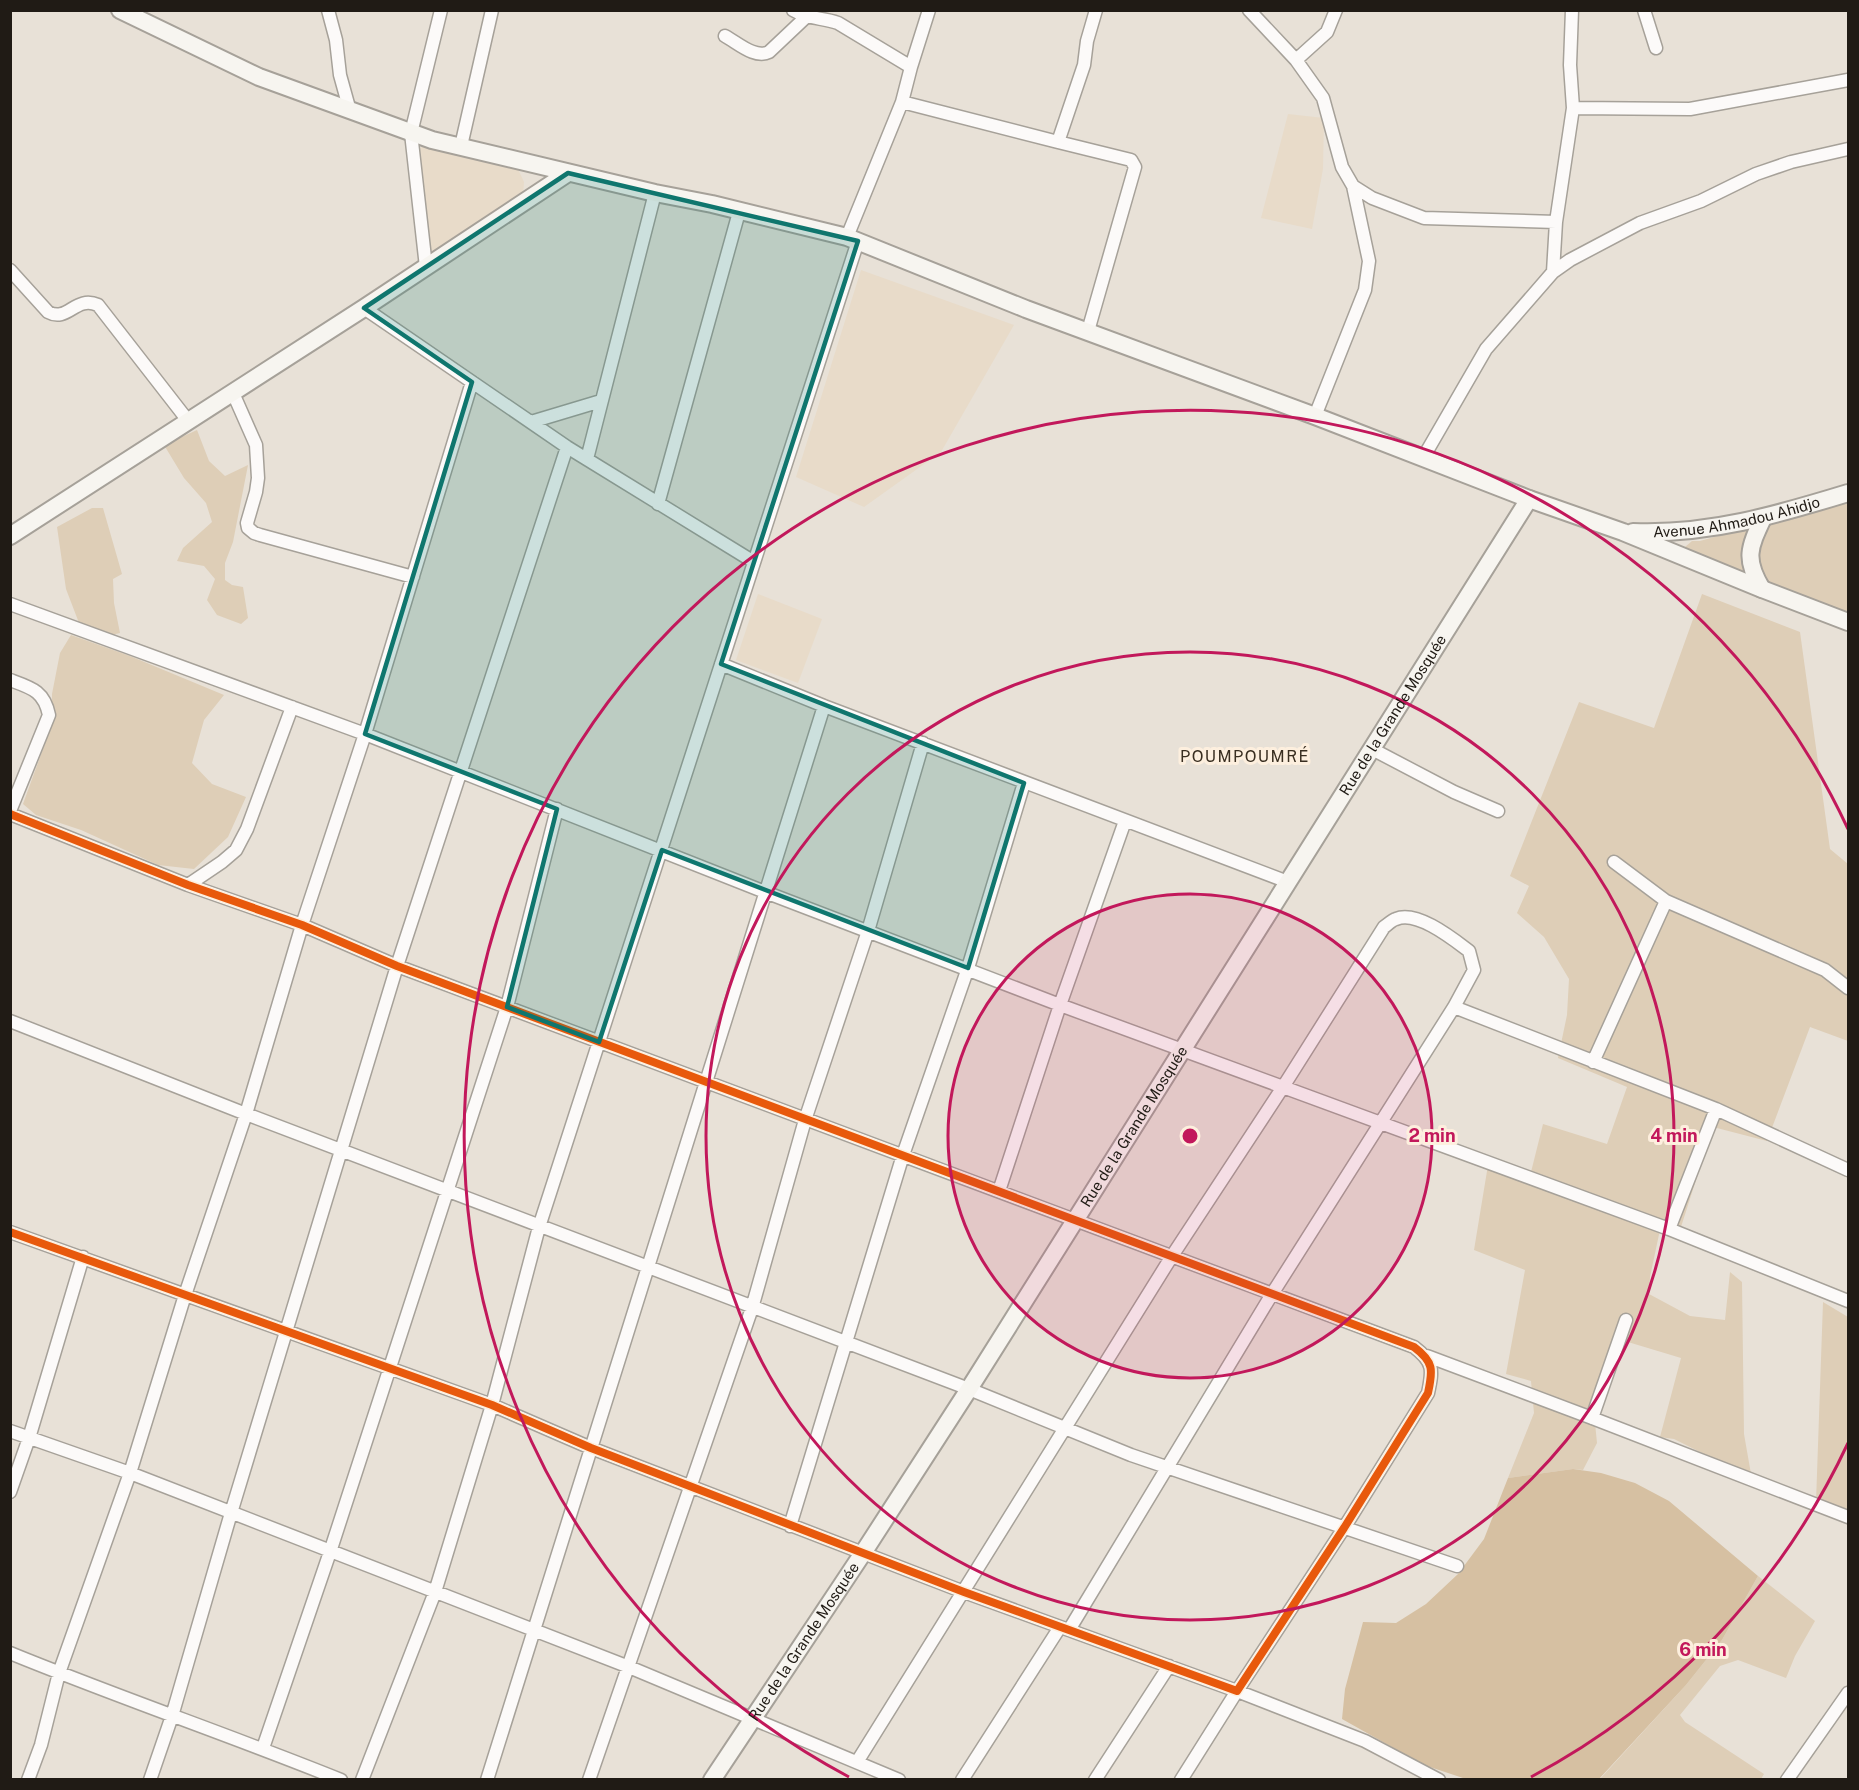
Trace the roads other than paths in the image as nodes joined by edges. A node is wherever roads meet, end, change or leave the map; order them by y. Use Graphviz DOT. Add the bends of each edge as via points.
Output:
graph roads {
  1 [pos="120,10"];
  2 [pos="328,10"];
  3 [pos="441,10"];
  4 [pos="492,10"];
  5 [pos="793,10"];
  6 [pos="929,10"];
  7 [pos="1096,10"];
  8 [pos="1249,10"];
  9 [pos="1336,10"];
  10 [pos="1572,10"];
  11 [pos="1644,10"];
  12 [pos="805,18"];
  13 [pos="725,36"];
  14 [pos="1656,48"];
  15 [pos="1296,60"];
  16 [pos="911,67"];
  17 [pos="1848,80"];
  18 [pos="902,102"];
  19 [pos="1573,108"];
  20 [pos="350,111"];
  21 [pos="411,133"];
  22 [pos="1058,142"];
  23 [pos="461,146"];
  24 [pos="1848,149"];
  25 [pos="568,173"];
  26 [pos="1353,186"];
  27 [pos="655,193"];
  28 [pos="739,212"];
  29 [pos="1556,222"];
  30 [pos="852,239"];
  31 [pos="426,267"];
  32 [pos="10,270"];
  33 [pos="1553,272"];
  34 [pos="364,308"];
  35 [pos="1088,331"];
  36 [pos="472,382"];
  37 [pos="233,393"];
  38 [pos="602,401"];
  39 [pos="1315,416"];
  40 [pos="189,422"];
  41 [pos="531,422"];
  42 [pos="567,447"];
  43 [pos="1423,458"];
  44 [pos="586,459"];
  45 [pos="1848,493"];
  46 [pos="1529,499"];
  47 [pos="658,504"];
  48 [pos="1763,518"];
  49 [pos="1623,532"];
  50 [pos="12,533"];
  51 [pos="754,562"];
  52 [pos="413,577"];
  53 [pos="1762,589"];
  54 [pos="10,604"];
  55 [pos="1848,622"];
  56 [pos="721,664"];
  57 [pos="10,680"];
  58 [pos="824,706"];
  59 [pos="292,707"];
  60 [pos="365,734"];
  61 [pos="922,743"];
  62 [pos="1372,749"];
  63 [pos="461,772"];
  64 [pos="1024,783"];
  65 [pos="557,809"];
  66 [pos="1498,811"];
  67 [pos="10,812"];
  68 [pos="1125,821"];
  69 [pos="662,850"];
  70 [pos="1614,862"];
  71 [pos="1288,882"];
  72 [pos="188,885"];
  73 [pos="765,892"];
  74 [pos="1666,901"];
  75 [pos="302,925"];
  76 [pos="868,931"];
  77 [pos="397,966"];
  78 [pos="968,968"];
  79 [pos="1848,988"];
  80 [pos="1060,1005"];
  81 [pos="507,1007"];
  82 [pos="1454,1007"];
  83 [pos="10,1021"];
  84 [pos="599,1042"];
  85 [pos="1181,1050"];
  86 [pos="1593,1062"];
  87 [pos="706,1082"];
  88 [pos="1283,1087"];
  89 [pos="1716,1108"];
  90 [pos="246,1114"];
  91 [pos="805,1120"];
  92 [pos="1379,1122"];
  93 [pos="341,1151"];
  94 [pos="903,1155"];
  95 [pos="1848,1170"];
  96 [pos="447,1191"];
  97 [pos="999,1191"];
  98 [pos="1075,1220"];
  99 [pos="540,1227"];
  100 [pos="1669,1229"];
  101 [pos="10,1232"];
  102 [pos="1172,1256"];
  103 [pos="82,1257"];
  104 [pos="648,1268"];
  105 [pos="1272,1294"];
  106 [pos="185,1295"];
  107 [pos="1848,1301"];
  108 [pos="752,1308"];
  109 [pos="1626,1320"];
  110 [pos="286,1332"];
  111 [pos="848,1342"];
  112 [pos="1426,1356"];
  113 [pos="390,1368"];
  114 [pos="969,1389"];
  115 [pos="492,1405"];
  116 [pos="1592,1418"];
  117 [pos="1065,1429"];
  118 [pos="10,1431"];
  119 [pos="29,1438"];
  120 [pos="591,1448"];
  121 [pos="1166,1467"];
  122 [pos="130,1473"];
  123 [pos="692,1487"];
  124 [pos="10,1492"];
  125 [pos="231,1513"];
  126 [pos="1848,1517"];
  127 [pos="790,1526"];
  128 [pos="1344,1528"];
  129 [pos="330,1552"];
  130 [pos="863,1553"];
  131 [pos="1457,1566"];
  132 [pos="435,1592"];
  133 [pos="964,1592"];
  134 [pos="1064,1628"];
  135 [pos="534,1630"];
  136 [pos="10,1653"];
  137 [pos="1169,1666"];
  138 [pos="629,1667"];
  139 [pos="59,1673"];
  140 [pos="1237,1691"];
  141 [pos="1848,1693"];
  142 [pos="172,1716"];
  143 [pos="752,1718"];
  144 [pos="263,1748"];
  145 [pos="857,1762"];
  146 [pos="28,1779"];
  147 [pos="150,1779"];
  148 [pos="341,1779"];
  149 [pos="362,1779"];
  150 [pos="487,1779"];
  151 [pos="589,1779"];
  152 [pos="712,1779"];
  153 [pos="898,1779"];
  154 [pos="962,1779"];
  155 [pos="1095,1779"];
  156 [pos="1181,1779"];
  157 [pos="1439,1779"];
  158 [pos="1787,1779"];
  1 -- 20 [label="street" via="259,77"];
  2 -- 20 [label="street"];
  3 -- 21 [label="street"];
  4 -- 23 [label="street"];
  5 -- 12 [label="street"];
  6 -- 16 [label="street"];
  7 -- 22 [label="street" via="1084,65"];
  8 -- 15 [label="street"];
  9 -- 15 [label="street" via="1327,32"];
  10 -- 19 [label="street"];
  11 -- 14 [label="street"];
  12 -- 13 [label="street" via="763,55"];
  12 -- 16 [label="street" via="838,23"];
  15 -- 26 [label="street" via="1323,98 1342,166"];
  16 -- 18 [label="street"];
  17 -- 19 [label="street" via="1690,109"];
  18 -- 22 [label="street"];
  18 -- 30 [label="street"];
  19 -- 29 [label="street"];
  20 -- 21 [label="street"];
  21 -- 23 [label="street"];
  21 -- 31 [label="street"];
  22 -- 35 [label="street" via="1131,160 1135,167"];
  23 -- 25 [label="street"];
  24 -- 33 [label="street" via="1756,174 1701,201 1640,223"];
  25 -- 27 [label="street"];
  25 -- 31 [label="street"];
  26 -- 29 [label="street" via="1372,198 1424,218"];
  26 -- 39 [label="street" via="1369,261 1365,290"];
  27 -- 28 [label="street"];
  27 -- 38 [label="street"];
  28 -- 30 [label="street"];
  28 -- 47 [label="street"];
  29 -- 33 [label="street"];
  30 -- 35 [label="street"];
  30 -- 51 [label="street"];
  31 -- 34 [label="street"];
  32 -- 40 [label="street" via="55,316 82,303 98,305"];
  33 -- 43 [label="street" via="1486,349"];
  34 -- 36 [label="street"];
  34 -- 37 [label="street"];
  35 -- 39 [label="street"];
  36 -- 41 [label="street"];
  36 -- 52 [label="street"];
  37 -- 40 [label="street"];
  37 -- 52 [label="street" via="256,445 258,478 248,528 260,535"];
  38 -- 41 [label="street"];
  38 -- 44 [label="street"];
  39 -- 43 [label="street"];
  40 -- 50 [label="street"];
  41 -- 42 [label="street"];
  42 -- 44 [label="street"];
  42 -- 63 [label="street"];
  43 -- 46 [label="street"];
  44 -- 47 [label="street"];
  45 -- 48 [label="street, Avenue Ahmadou Ahidjo"];
  46 -- 49 [label="street"];
  46 -- 62 [label="street, Rue de la Grande Mosquée"];
  47 -- 51 [label="street"];
  48 -- 49 [label="street, Avenue Ahmadou Ahidjo" via="1718,528"];
  48 -- 53 [label="street" via="1749,554"];
  49 -- 53 [label="street"];
  51 -- 56 [label="street"];
  52 -- 60 [label="street"];
  53 -- 55 [label="street"];
  54 -- 59 [label="street"];
  56 -- 58 [label="street"];
  56 -- 69 [label="street"];
  57 -- 67 [label="street" via="38,691 47,703 49,715"];
  58 -- 61 [label="street"];
  58 -- 73 [label="street"];
  59 -- 60 [label="street"];
  59 -- 72 [label="street" via="236,850"];
  60 -- 63 [label="street"];
  60 -- 75 [label="street"];
  61 -- 64 [label="street"];
  61 -- 76 [label="street"];
  62 -- 66 [label="street"];
  62 -- 71 [label="street, Rue de la Grande Mosquée"];
  63 -- 65 [label="street"];
  63 -- 77 [label="street"];
  64 -- 68 [label="street"];
  64 -- 78 [label="street"];
  65 -- 69 [label="street"];
  65 -- 81 [label="street"];
  67 -- 72 [label="street"];
  68 -- 71 [label="street"];
  68 -- 80 [label="street"];
  69 -- 73 [label="street"];
  69 -- 84 [label="street"];
  70 -- 74 [label="street"];
  71 -- 85 [label="street, Rue de la Grande Mosquée"];
  72 -- 75 [label="street"];
  73 -- 76 [label="street"];
  73 -- 87 [label="street"];
  74 -- 79 [label="street" via="1825,970"];
  74 -- 86 [label="street"];
  75 -- 77 [label="street"];
  75 -- 90 [label="street"];
  76 -- 78 [label="street"];
  76 -- 91 [label="street"];
  77 -- 81 [label="street"];
  77 -- 93 [label="street"];
  78 -- 80 [label="street"];
  78 -- 94 [label="street"];
  80 -- 85 [label="street"];
  80 -- 97 [label="street"];
  81 -- 84 [label="street"];
  81 -- 96 [label="street"];
  82 -- 86 [label="street"];
  82 -- 88 [label="street" via="1474,970 1469,951 1441,930 1414,919 1397,918 1384,927"];
  82 -- 92 [label="street"];
  83 -- 90 [label="street"];
  84 -- 87 [label="street"];
  84 -- 99 [label="street"];
  85 -- 88 [label="street"];
  85 -- 98 [label="street, Rue de la Grande Mosquée"];
  86 -- 89 [label="street"];
  87 -- 91 [label="street"];
  87 -- 104 [label="street"];
  88 -- 92 [label="street"];
  88 -- 102 [label="street"];
  89 -- 95 [label="street"];
  89 -- 100 [label="street"];
  90 -- 93 [label="street"];
  90 -- 106 [label="street"];
  91 -- 94 [label="street"];
  91 -- 108 [label="street"];
  92 -- 100 [label="street"];
  92 -- 105 [label="street"];
  93 -- 96 [label="street"];
  93 -- 110 [label="street"];
  94 -- 97 [label="street"];
  94 -- 111 [label="street"];
  96 -- 99 [label="street"];
  96 -- 113 [label="street"];
  97 -- 98 [label="street"];
  98 -- 102 [label="street"];
  98 -- 114 [label="street, Rue de la Grande Mosquée"];
  99 -- 104 [label="street"];
  99 -- 115 [label="street"];
  100 -- 107 [label="street"];
  101 -- 103 [label="street"];
  102 -- 105 [label="street"];
  102 -- 117 [label="street"];
  103 -- 106 [label="street"];
  103 -- 119 [label="street"];
  104 -- 108 [label="street"];
  104 -- 120 [label="street"];
  105 -- 112 [label="street" via="1414,1347"];
  105 -- 121 [label="street"];
  106 -- 110 [label="street"];
  106 -- 122 [label="street"];
  108 -- 111 [label="street"];
  108 -- 123 [label="street"];
  109 -- 116 [label="street"];
  110 -- 113 [label="street"];
  110 -- 125 [label="street"];
  111 -- 114 [label="street"];
  111 -- 127 [label="street"];
  112 -- 116 [label="street"];
  112 -- 128 [label="street" via="1432,1372 1428,1393"];
  113 -- 115 [label="street"];
  113 -- 129 [label="street"];
  114 -- 117 [label="street"];
  114 -- 130 [label="street, Rue de la Grande Mosquée"];
  115 -- 120 [label="street"];
  115 -- 132 [label="street"];
  116 -- 126 [label="street"];
  117 -- 121 [label="street"];
  117 -- 133 [label="street"];
  118 -- 119 [label="street"];
  119 -- 122 [label="street"];
  119 -- 124 [label="street"];
  120 -- 123 [label="street"];
  120 -- 135 [label="street"];
  121 -- 128 [label="street"];
  121 -- 134 [label="street"];
  122 -- 125 [label="street"];
  122 -- 139 [label="street"];
  123 -- 127 [label="street"];
  123 -- 138 [label="street"];
  125 -- 129 [label="street"];
  125 -- 142 [label="street"];
  127 -- 130 [label="street"];
  128 -- 131 [label="street"];
  128 -- 140 [label="street"];
  129 -- 132 [label="street"];
  129 -- 144 [label="street"];
  130 -- 133 [label="street"];
  130 -- 143 [label="street, Rue de la Grande Mosquée"];
  132 -- 135 [label="street"];
  132 -- 149 [label="street"];
  133 -- 134 [label="street"];
  133 -- 145 [label="street"];
  134 -- 137 [label="street"];
  134 -- 154 [label="street"];
  135 -- 138 [label="street"];
  135 -- 150 [label="street"];
  136 -- 139 [label="street"];
  137 -- 140 [label="street"];
  137 -- 155 [label="street"];
  138 -- 143 [label="street"];
  138 -- 151 [label="street"];
  139 -- 142 [label="street"];
  139 -- 146 [label="street"];
  140 -- 156 [label="street"];
  140 -- 157 [label="street" via="1365,1741"];
  141 -- 158 [label="street"];
  142 -- 144 [label="street"];
  142 -- 147 [label="street"];
  143 -- 145 [label="street"];
  143 -- 152 [label="street, Rue de la Grande Mosquée"];
  144 -- 148 [label="street"];
  145 -- 153 [label="street"];
}
